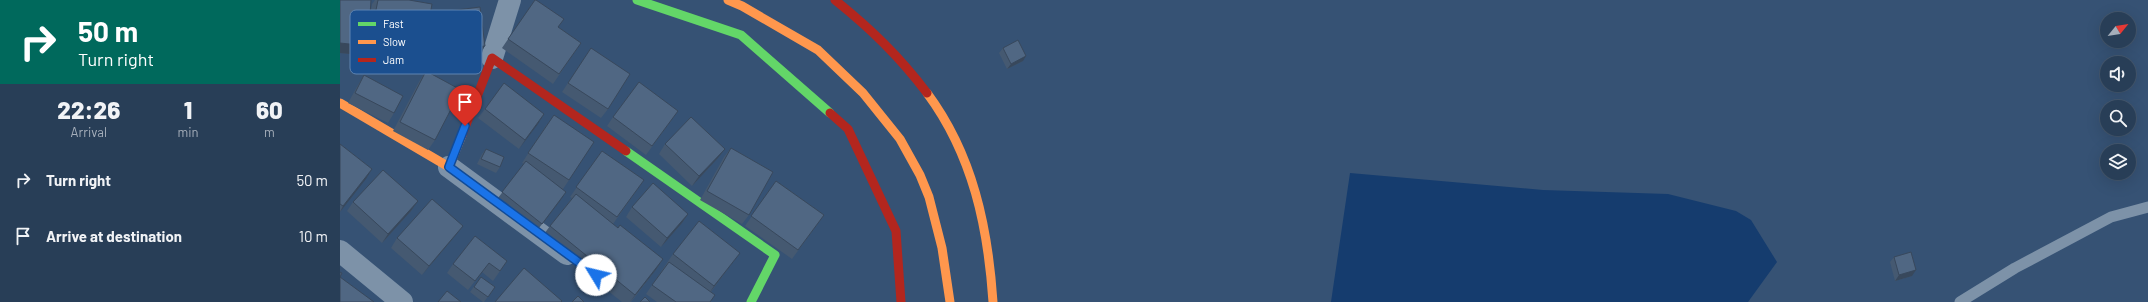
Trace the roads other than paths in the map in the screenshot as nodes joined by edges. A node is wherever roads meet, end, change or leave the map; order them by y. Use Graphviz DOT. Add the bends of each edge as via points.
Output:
graph roads {
  1 [pos="510,0"];
  2 [pos="637,0"];
  3 [pos="728,0"];
  4 [pos="835,0"];
  5 [pos="492,58"];
  6 [pos="340,103"];
  7 [pos="449,167"];
  8 [pos="2148,207"];
  9 [pos="340,251"];
  10 [pos="582,265"];
  11 [pos="402,302"];
  12 [pos="751,302"];
  13 [pos="901,302"];
  14 [pos="950,302"];
  15 [pos="993,302"];
  16 [pos="1960,302"];
  1 -- 5 [label="street"];
  2 -- 13 [label="main road" via="741,35 848,129 896,232"];
  3 -- 14 [label="main road" via="818,50 863,93 900,139 929,197 942,248"];
  4 -- 15 [label="main road" via="874,29 895,50 929,95 953,133 971,174 984,217 993,272"];
  5 -- 7 [label="main road"];
  5 -- 12 [label="main road" via="775,255"];
  6 -- 7 [label="main road"];
  7 -- 10 [label="street"];
  8 -- 16 [label="lane" via="2111,218 2015,268"];
  9 -- 11 [label="street"];
}
